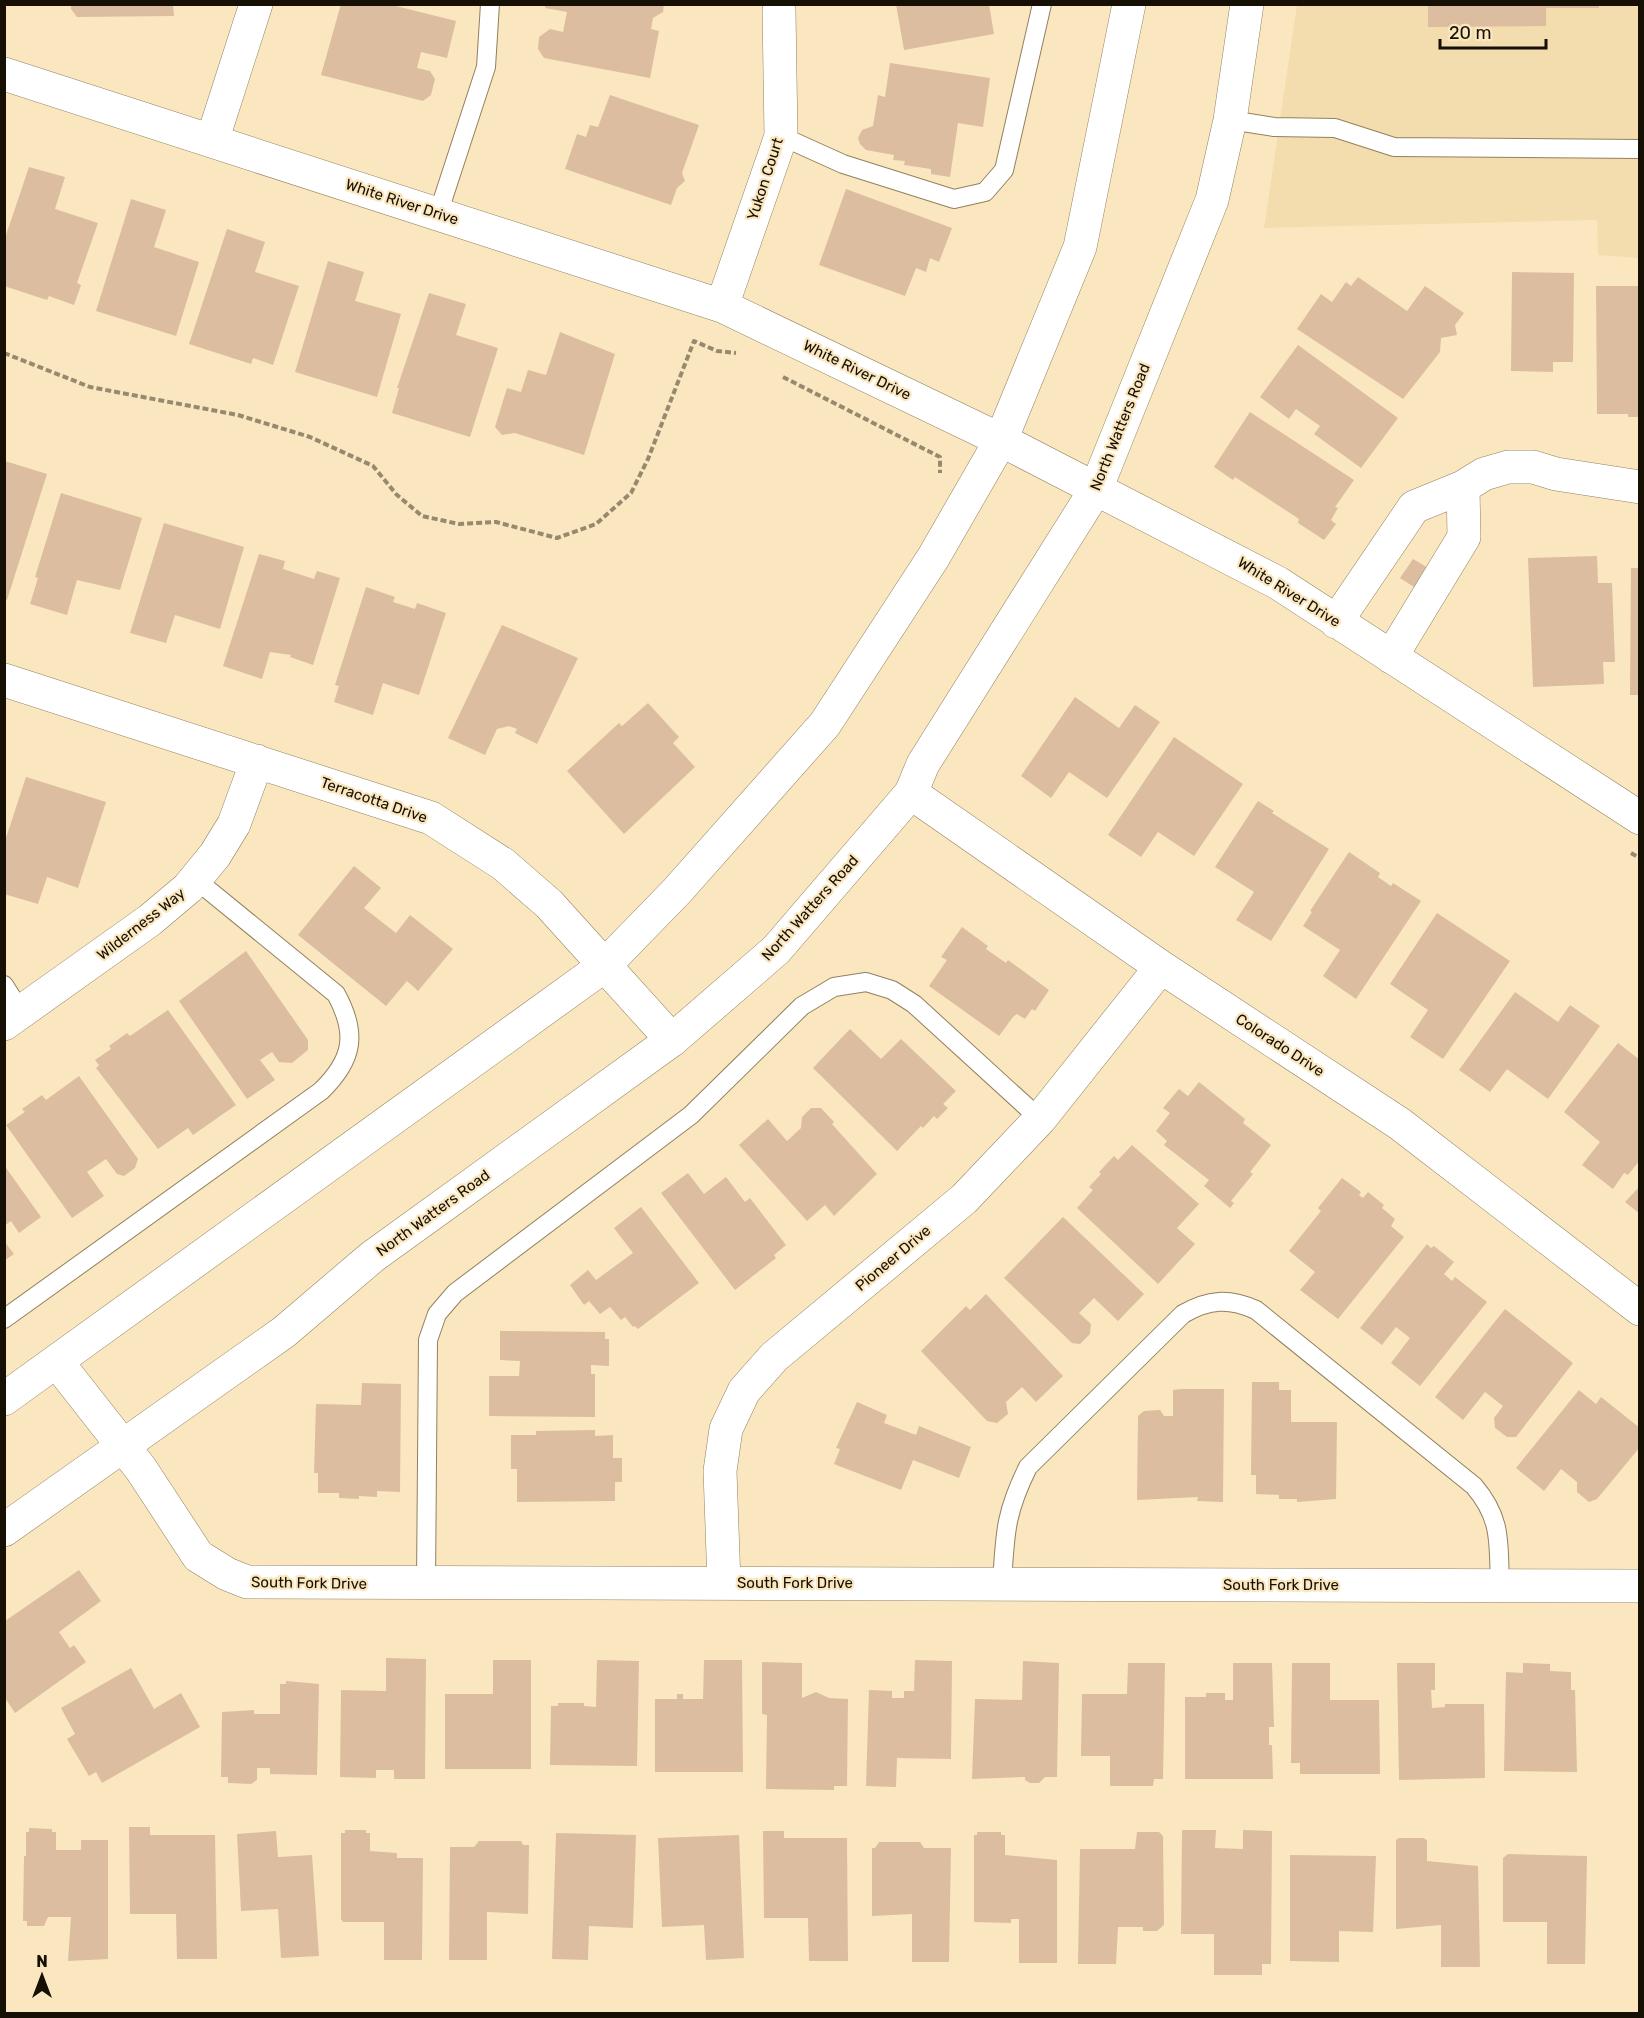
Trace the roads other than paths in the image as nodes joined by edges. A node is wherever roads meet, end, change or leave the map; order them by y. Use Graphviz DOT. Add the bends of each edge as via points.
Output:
graph roads {
  1 [pos="256,4"];
  2 [pos="490,4"];
  3 [pos="1042,4"];
  4 [pos="1129,4"];
  5 [pos="779,11"];
  6 [pos="1250,11"];
  7 [pos="4,74"];
  8 [pos="1230,120"];
  9 [pos="781,135"];
  10 [pos="212,141"];
  11 [pos="1640,149"];
  12 [pos="438,214"];
  13 [pos="722,306"];
  14 [pos="1001,440"];
  15 [pos="1640,486"];
  16 [pos="1463,487"];
  17 [pos="1096,489"];
  18 [pos="1336,622"];
  19 [pos="1391,657"];
  20 [pos="4,680"];
  21 [pos="257,761"];
  22 [pos="911,793"];
  23 [pos="1640,818"];
  24 [pos="195,879"];
  25 [pos="604,966"];
  26 [pos="1161,967"];
  27 [pos="4,985"];
  28 [pos="13,1018"];
  29 [pos="672,1040"];
  30 [pos="1040,1119"];
  31 [pos="1640,1310"];
  32 [pos="4,1319"];
  33 [pos="57,1362"];
  34 [pos="4,1399"];
  35 [pos="123,1445"];
  36 [pos="4,1530"];
  37 [pos="724,1583"];
  38 [pos="426,1584"];
  39 [pos="1002,1584"];
  40 [pos="1500,1586"];
  41 [pos="1640,1587"];
  1 -- 10 [label="street"];
  2 -- 12 [label="lane" via="486,67"];
  3 -- 9 [label="lane" via="1004,170 985,192 954,199 843,164"];
  4 -- 14 [label="street" via="1080,247"];
  5 -- 9 [label="street, Yukon Court"];
  6 -- 8 [label="street, North Watters Road"];
  7 -- 10 [label="street, White River Drive"];
  8 -- 11 [label="lane" via="1274,127 1335,128 1394,147"];
  8 -- 17 [label="street, North Watters Road" via="1212,200"];
  9 -- 13 [label="street, Yukon Court"];
  10 -- 12 [label="street, White River Drive"];
  12 -- 13 [label="street, White River Drive"];
  13 -- 14 [label="street, White River Drive"];
  14 -- 17 [label="street, White River Drive"];
  14 -- 25 [label="street" via="933,558 825,724 677,891"];
  15 -- 16 [label="street" via="1533,467 1508,467 1484,474"];
  16 -- 18 [label="street" via="1414,507"];
  16 -- 19 [label="street" via="1464,537"];
  17 -- 18 [label="street, White River Drive" via="1278,583"];
  17 -- 22 [label="street, North Watters Road" via="923,764"];
  18 -- 19 [label="street, White River Drive"];
  19 -- 23 [label="street, White River Drive"];
  20 -- 21 [label="street, Terracotta Drive"];
  21 -- 24 [label="street, Wilderness Way" via="234,824"];
  21 -- 25 [label="street, Terracotta Drive" via="431,818 503,864 549,904"];
  22 -- 26 [label="street, Colorado Drive"];
  22 -- 29 [label="street, North Watters Road" via="776,950"];
  24 -- 28 [label="street, Wilderness Way" via="150,920"];
  24 -- 32 [label="lane" via="336,994 351,1035 347,1056 337,1075 321,1090"];
  25 -- 29 [label="street, Terracotta Drive"];
  25 -- 33 [label="street"];
  26 -- 30 [label="street, Pioneer Drive"];
  26 -- 31 [label="street, Colorado Drive" via="1400,1124"];
  27 -- 28 [label="lane"];
  29 -- 35 [label="street, North Watters Road" via="372,1257 284,1332"];
  30 -- 37 [label="street, Pioneer Drive" via="964,1199 774,1357 744,1391 726,1429 720,1471"];
  30 -- 38 [label="lane" via="914,1004 892,990 866,982 834,987 802,1006 691,1115 455,1293 437,1314 428,1340"];
  33 -- 34 [label="street"];
  33 -- 35 [label="street, South Fork Drive"];
  35 -- 36 [label="street, North Watters Road"];
  35 -- 38 [label="street, South Fork Drive" via="198,1556 227,1574 247,1582 274,1584"];
  37 -- 38 [label="street, South Fork Drive"];
  37 -- 39 [label="street, South Fork Drive"];
  39 -- 40 [label="street, South Fork Drive"];
  39 -- 40 [label="lane" via="1005,1531 1012,1499 1028,1467 1183,1314 1200,1304 1219,1300 1238,1302 1256,1310 1474,1486 1489,1503 1497,1525"];
  40 -- 41 [label="street, South Fork Drive"];
}
